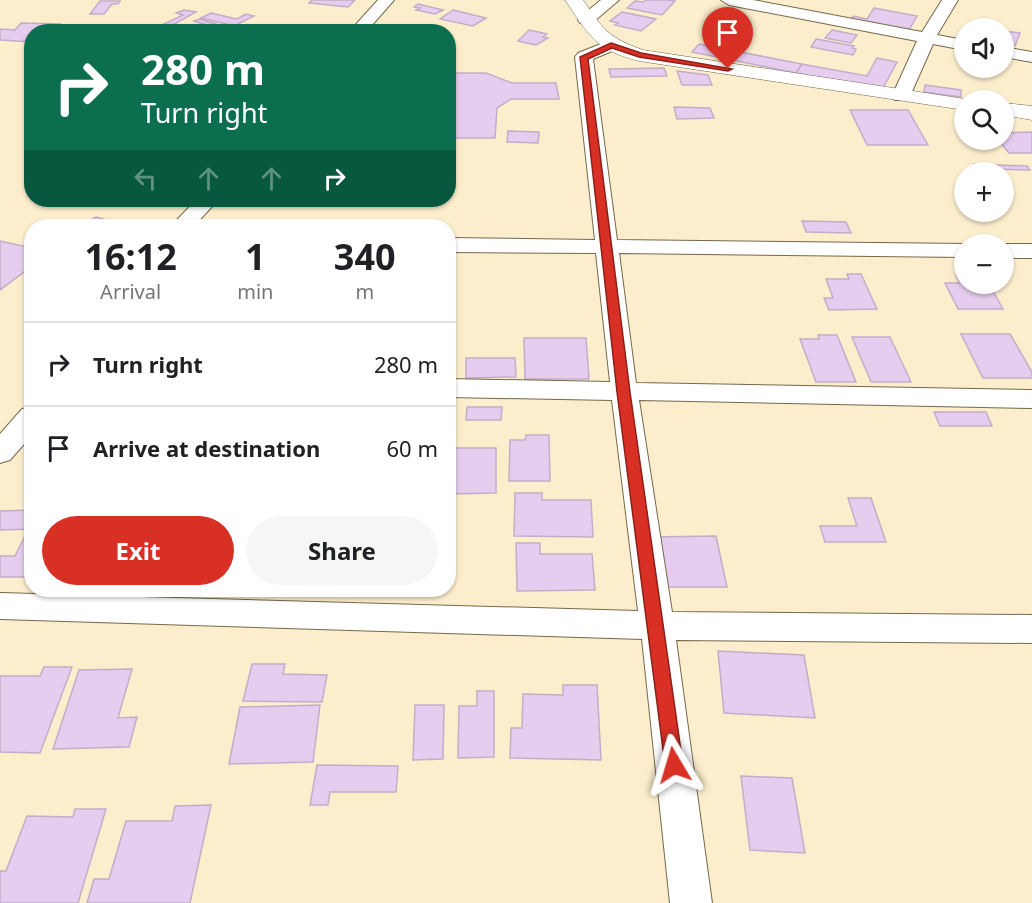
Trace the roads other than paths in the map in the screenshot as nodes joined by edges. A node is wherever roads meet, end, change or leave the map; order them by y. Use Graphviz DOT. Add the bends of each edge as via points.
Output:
graph roads {
  1 [pos="386,0"];
  2 [pos="574,0"];
  3 [pos="611,0"];
  4 [pos="729,0"];
  5 [pos="950,0"];
  6 [pos="768,3"];
  7 [pos="586,20"];
  8 [pos="364,24"];
  9 [pos="927,38"];
  10 [pos="954,43"];
  11 [pos="611,45"];
  12 [pos="1014,54"];
  13 [pos="1032,57"];
  14 [pos="901,96"];
  15 [pos="954,103"];
  16 [pos="1014,110"];
  17 [pos="1032,113"];
  18 [pos="200,207"];
  19 [pos="189,219"];
  20 [pos="456,245"];
  21 [pos="607,245"];
  22 [pos="954,250"];
  23 [pos="1014,251"];
  24 [pos="1032,251"];
  25 [pos="456,388"];
  26 [pos="624,392"];
  27 [pos="1032,399"];
  28 [pos="0,606"];
  29 [pos="657,626"];
  30 [pos="1032,629"];
  31 [pos="691,903"];
  1 -- 8 [label="street"];
  2 -- 7 [label="street"];
  3 -- 7 [label="street"];
  4 -- 6 [label="street"];
  5 -- 9 [label="street"];
  6 -- 9 [label="street"];
  7 -- 11 [label="street"];
  9 -- 10 [label="street"];
  9 -- 14 [label="street"];
  11 -- 14 [label="street" via="639,55"];
  11 -- 21 [label="street" via="584,57"];
  12 -- 13 [label="street"];
  14 -- 15 [label="street"];
  16 -- 17 [label="street"];
  18 -- 19 [label="street"];
  20 -- 21 [label="street"];
  21 -- 22 [label="street"];
  21 -- 26 [label="street"];
  23 -- 24 [label="street"];
  25 -- 26 [label="street"];
  26 -- 27 [label="street"];
  26 -- 29 [label="street"];
  28 -- 29 [label="street"];
  29 -- 30 [label="street"];
  29 -- 31 [label="street"];
}
